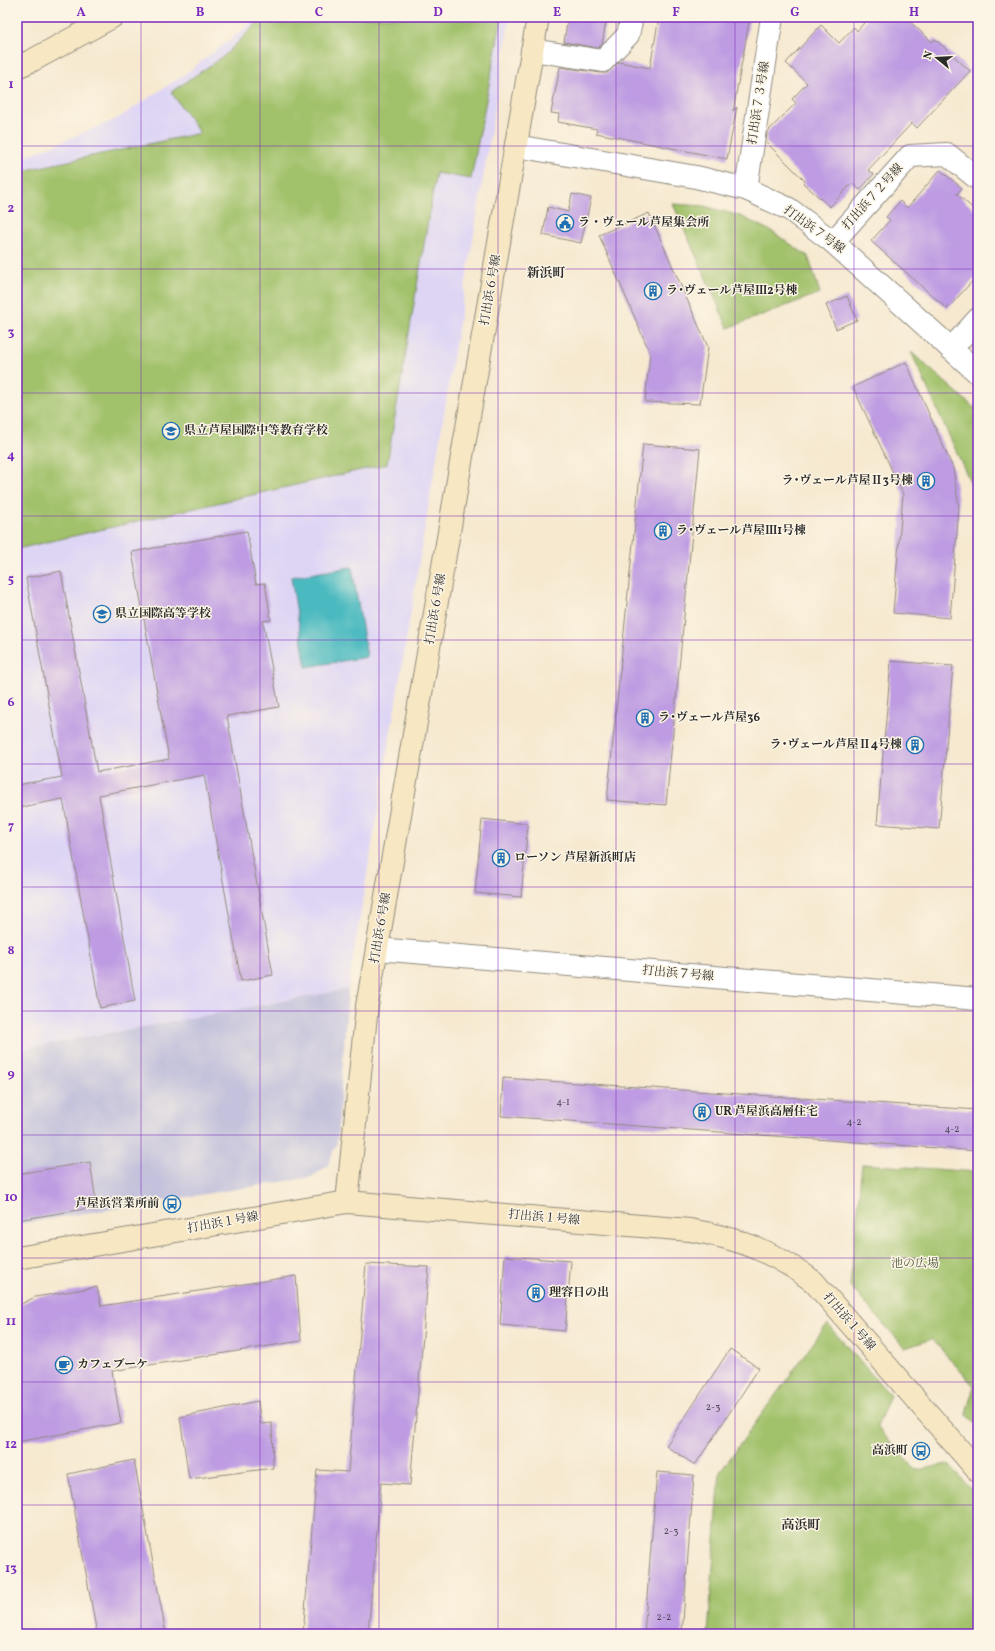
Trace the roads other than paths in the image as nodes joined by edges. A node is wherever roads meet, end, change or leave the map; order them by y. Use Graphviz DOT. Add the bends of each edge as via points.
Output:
graph roads {
  1 [pos="112,17"];
  2 [pos="538,17"];
  3 [pos="632,17"];
  4 [pos="772,17"];
  5 [pos="532,50"];
  6 [pos="17,67"];
  7 [pos="516,146"];
  8 [pos="978,179"];
  9 [pos="746,189"];
  10 [pos="833,242"];
  11 [pos="978,319"];
  12 [pos="951,349"];
  13 [pos="978,373"];
  14 [pos="377,949"];
  15 [pos="978,999"];
  16 [pos="347,1202"];
  17 [pos="17,1258"];
  18 [pos="978,1471"];
  1 -- 6 [label="street"];
  2 -- 5 [label="street, 打出浜６号線"];
  3 -- 5 [label="street" via="628,35 603,61"];
  4 -- 9 [label="street, 打出浜７３号線"];
  5 -- 7 [label="street, 打出浜６号線"];
  7 -- 9 [label="street, 打出浜７号線" via="696,177"];
  7 -- 14 [label="street, 打出浜６号線"];
  8 -- 10 [label="street, 打出浜７２号線" via="946,154 910,156"];
  9 -- 10 [label="street, 打出浜７号線" via="789,209"];
  10 -- 12 [label="street, 打出浜７号線"];
  11 -- 12 [label="street"];
  12 -- 13 [label="street, 打出浜７号線"];
  14 -- 15 [label="street, 打出浜７号線"];
  14 -- 16 [label="street, 打出浜６号線" via="366,1006"];
  16 -- 17 [label="street, 打出浜１号線"];
  16 -- 18 [label="street, 打出浜１号線" via="690,1230 737,1240 769,1252 794,1266 814,1282"];
}
